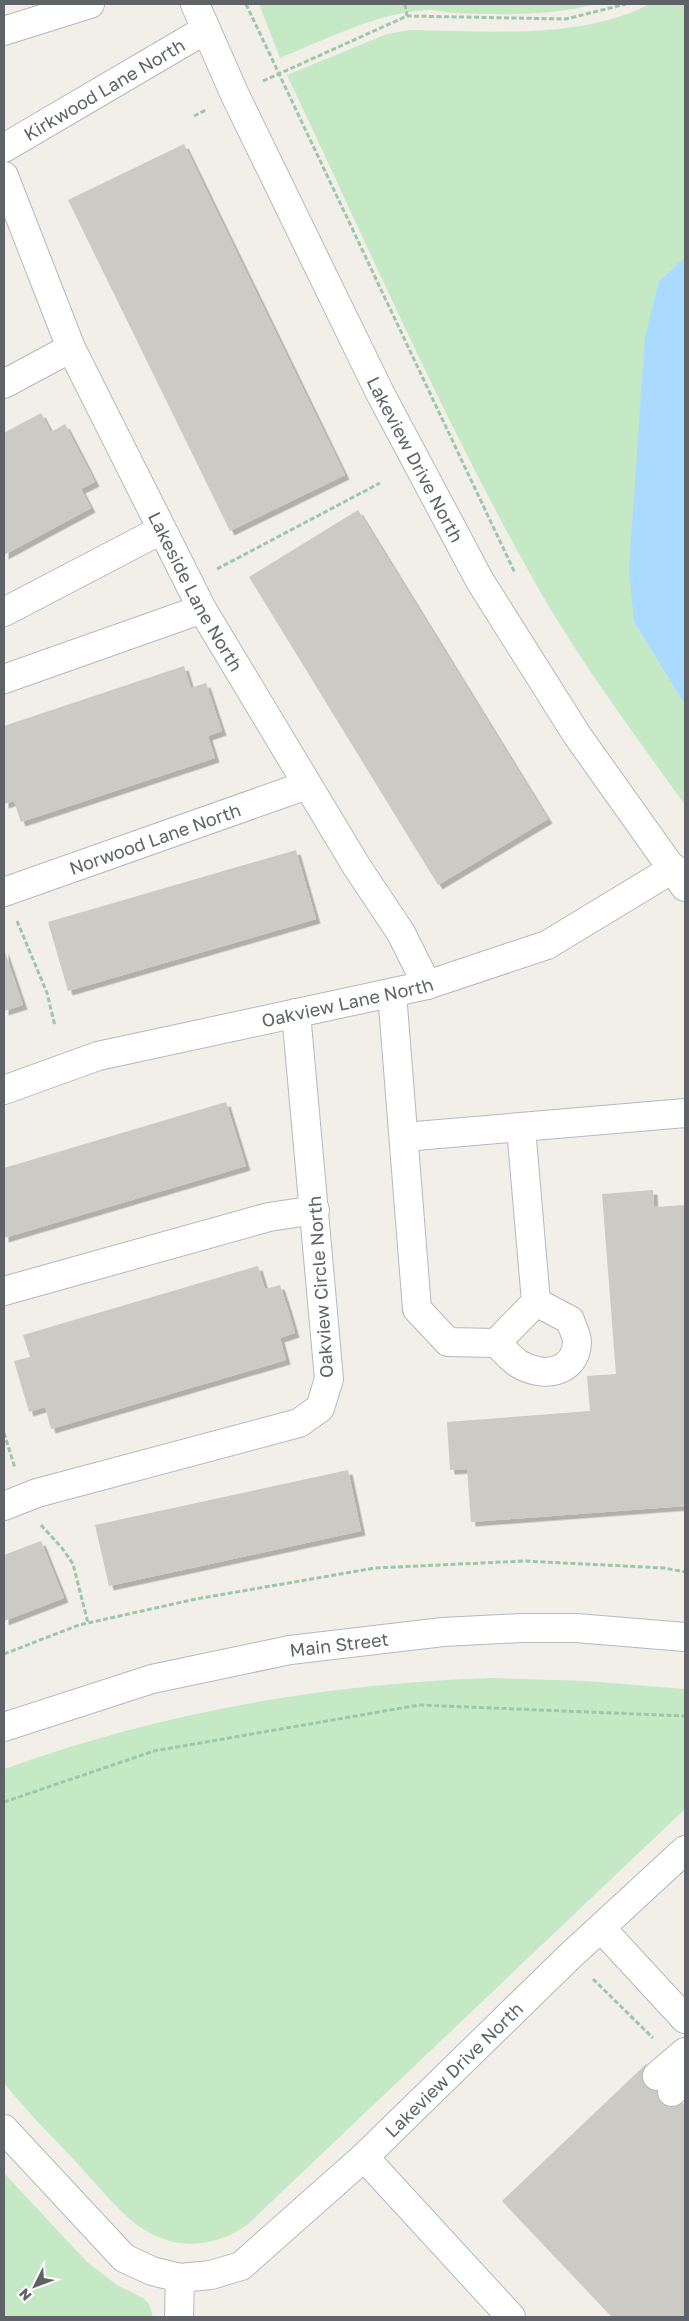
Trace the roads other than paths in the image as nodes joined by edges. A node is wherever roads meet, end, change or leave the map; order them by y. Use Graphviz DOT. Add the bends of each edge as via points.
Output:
graph roads {
  1 [pos="90,4"];
  2 [pos="195,4"];
  3 [pos="205,30"];
  4 [pos="4,31"];
  5 [pos="4,148"];
  6 [pos="4,176"];
  7 [pos="71,348"];
  8 [pos="4,384"];
  9 [pos="161,530"];
  10 [pos="202,610"];
  11 [pos="4,612"];
  12 [pos="4,679"];
  13 [pos="307,785"];
  14 [pos="679,878"];
  15 [pos="5,892"];
  16 [pos="428,985"];
  17 [pos="392,993"];
  18 [pos="296,1013"];
  19 [pos="4,1090"];
  20 [pos="685,1114"];
  21 [pos="521,1128"];
  22 [pos="404,1137"];
  23 [pos="315,1210"];
  24 [pos="4,1291"];
  25 [pos="536,1302"];
  26 [pos="496,1343"];
  27 [pos="14,1502"];
  28 [pos="685,1637"];
  29 [pos="4,1727"];
  30 [pos="685,1850"];
  31 [pos="601,1928"];
  32 [pos="685,2019"];
  33 [pos="4,2129"];
  34 [pos="364,2157"];
  35 [pos="180,2278"];
  36 [pos="179,2317"];
  37 [pos="511,2317"];
  1 -- 4 [label="street"];
  2 -- 3 [label="street, Lakeview Drive North"];
  3 -- 5 [label="street, Kirkwood Lane North"];
  3 -- 14 [label="street, Lakeview Drive North" via="380,393 480,581 577,735"];
  6 -- 7 [label="street, Lakeside Lane North"];
  7 -- 8 [label="street"];
  7 -- 9 [label="street, Lakeside Lane North"];
  9 -- 10 [label="street, Lakeside Lane North"];
  9 -- 11 [label="street"];
  10 -- 12 [label="street"];
  10 -- 13 [label="street, Lakeside Lane North"];
  13 -- 15 [label="street, Norwood Lane North"];
  13 -- 16 [label="street, Lakeside Lane North" via="400,933"];
  14 -- 16 [label="street, Oakview Lane North" via="547,944"];
  16 -- 17 [label="street, Oakview Lane North"];
  17 -- 18 [label="street, Oakview Lane North"];
  17 -- 22 [label="street"];
  18 -- 19 [label="street, Oakview Lane North" via="98,1056"];
  18 -- 23 [label="street, Oakview Circle North"];
  20 -- 21 [label="street"];
  21 -- 22 [label="street"];
  21 -- 25 [label="street"];
  22 -- 26 [label="street" via="417,1309 448,1342"];
  23 -- 24 [label="street" via="269,1217"];
  23 -- 27 [label="street, Oakview Circle North" via="329,1379 320,1408 299,1423"];
  25 -- 26 [label="street"];
  25 -- 26 [label="street" via="570,1320 577,1341 572,1359 559,1371 540,1372 519,1364"];
  28 -- 29 [label="street, Main Street" via="576,1628 521,1628 444,1632 318,1646 152,1679"];
  30 -- 31 [label="street, Lakeview Drive North"];
  31 -- 32 [label="street"];
  31 -- 34 [label="street, Lakeview Drive North"];
  33 -- 35 [label="street, Lakeview Drive North" via="124,2258 152,2271"];
  34 -- 35 [label="street, Lakeview Drive North" via="241,2266 211,2275"];
  34 -- 37 [label="street"];
  35 -- 36 [label="street"];
}
